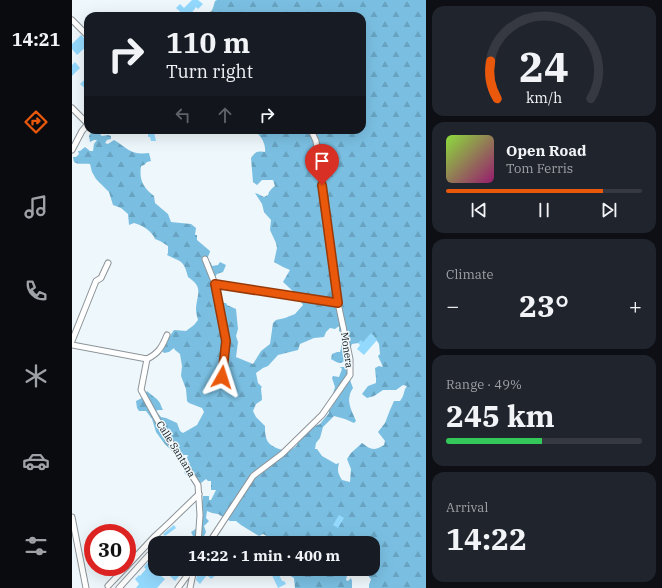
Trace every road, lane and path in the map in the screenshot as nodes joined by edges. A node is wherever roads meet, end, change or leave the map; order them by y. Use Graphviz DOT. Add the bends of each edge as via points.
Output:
graph roads {
  1 [pos="72,20"];
  2 [pos="84,32"];
  3 [pos="72,108"];
  4 [pos="84,120"];
  5 [pos="84,129"];
  6 [pos="313,134"];
  7 [pos="72,150"];
  8 [pos="205,259"];
  9 [pos="108,263"];
  10 [pos="215,284"];
  11 [pos="338,303"];
  12 [pos="167,335"];
  13 [pos="72,341"];
  14 [pos="72,346"];
  15 [pos="148,359"];
  16 [pos="222,377"];
  17 [pos="199,494"];
  18 [pos="72,517"];
  19 [pos="199,536"];
  20 [pos="214,536"];
  21 [pos="136,556"];
  22 [pos="148,556"];
  23 [pos="117,576"];
  24 [pos="187,576"];
  25 [pos="192,576"];
  26 [pos="108,586"];
  27 [pos="86,588"];
  28 [pos="119,588"];
  29 [pos="178,588"];
  30 [pos="190,588"];
  1 -- 2 [label="street"];
  3 -- 4 [label="street"];
  5 -- 7 [label="street"];
  6 -- 11 [label="street, Monera" via="316,141"];
  8 -- 10 [label="street"];
  9 -- 13 [label="street" via="101,278 96,281"];
  10 -- 11 [label="street"];
  10 -- 16 [label="street" via="226,341"];
  11 -- 20 [label="street, Monera" via="350,359 350,375 322,415 282,454 253,476"];
  12 -- 15 [label="street" via="156,355"];
  14 -- 15 [label="street"];
  15 -- 17 [label="street, Calle Santana" via="141,390 198,485"];
  17 -- 19 [label="street, Calle Santana"];
  17 -- 21 [label="street"];
  18 -- 27 [label="street"];
  22 -- 28 [label="street"];
  23 -- 26 [label="street"];
  24 -- 29 [label="street"];
  25 -- 30 [label="street"];
}
